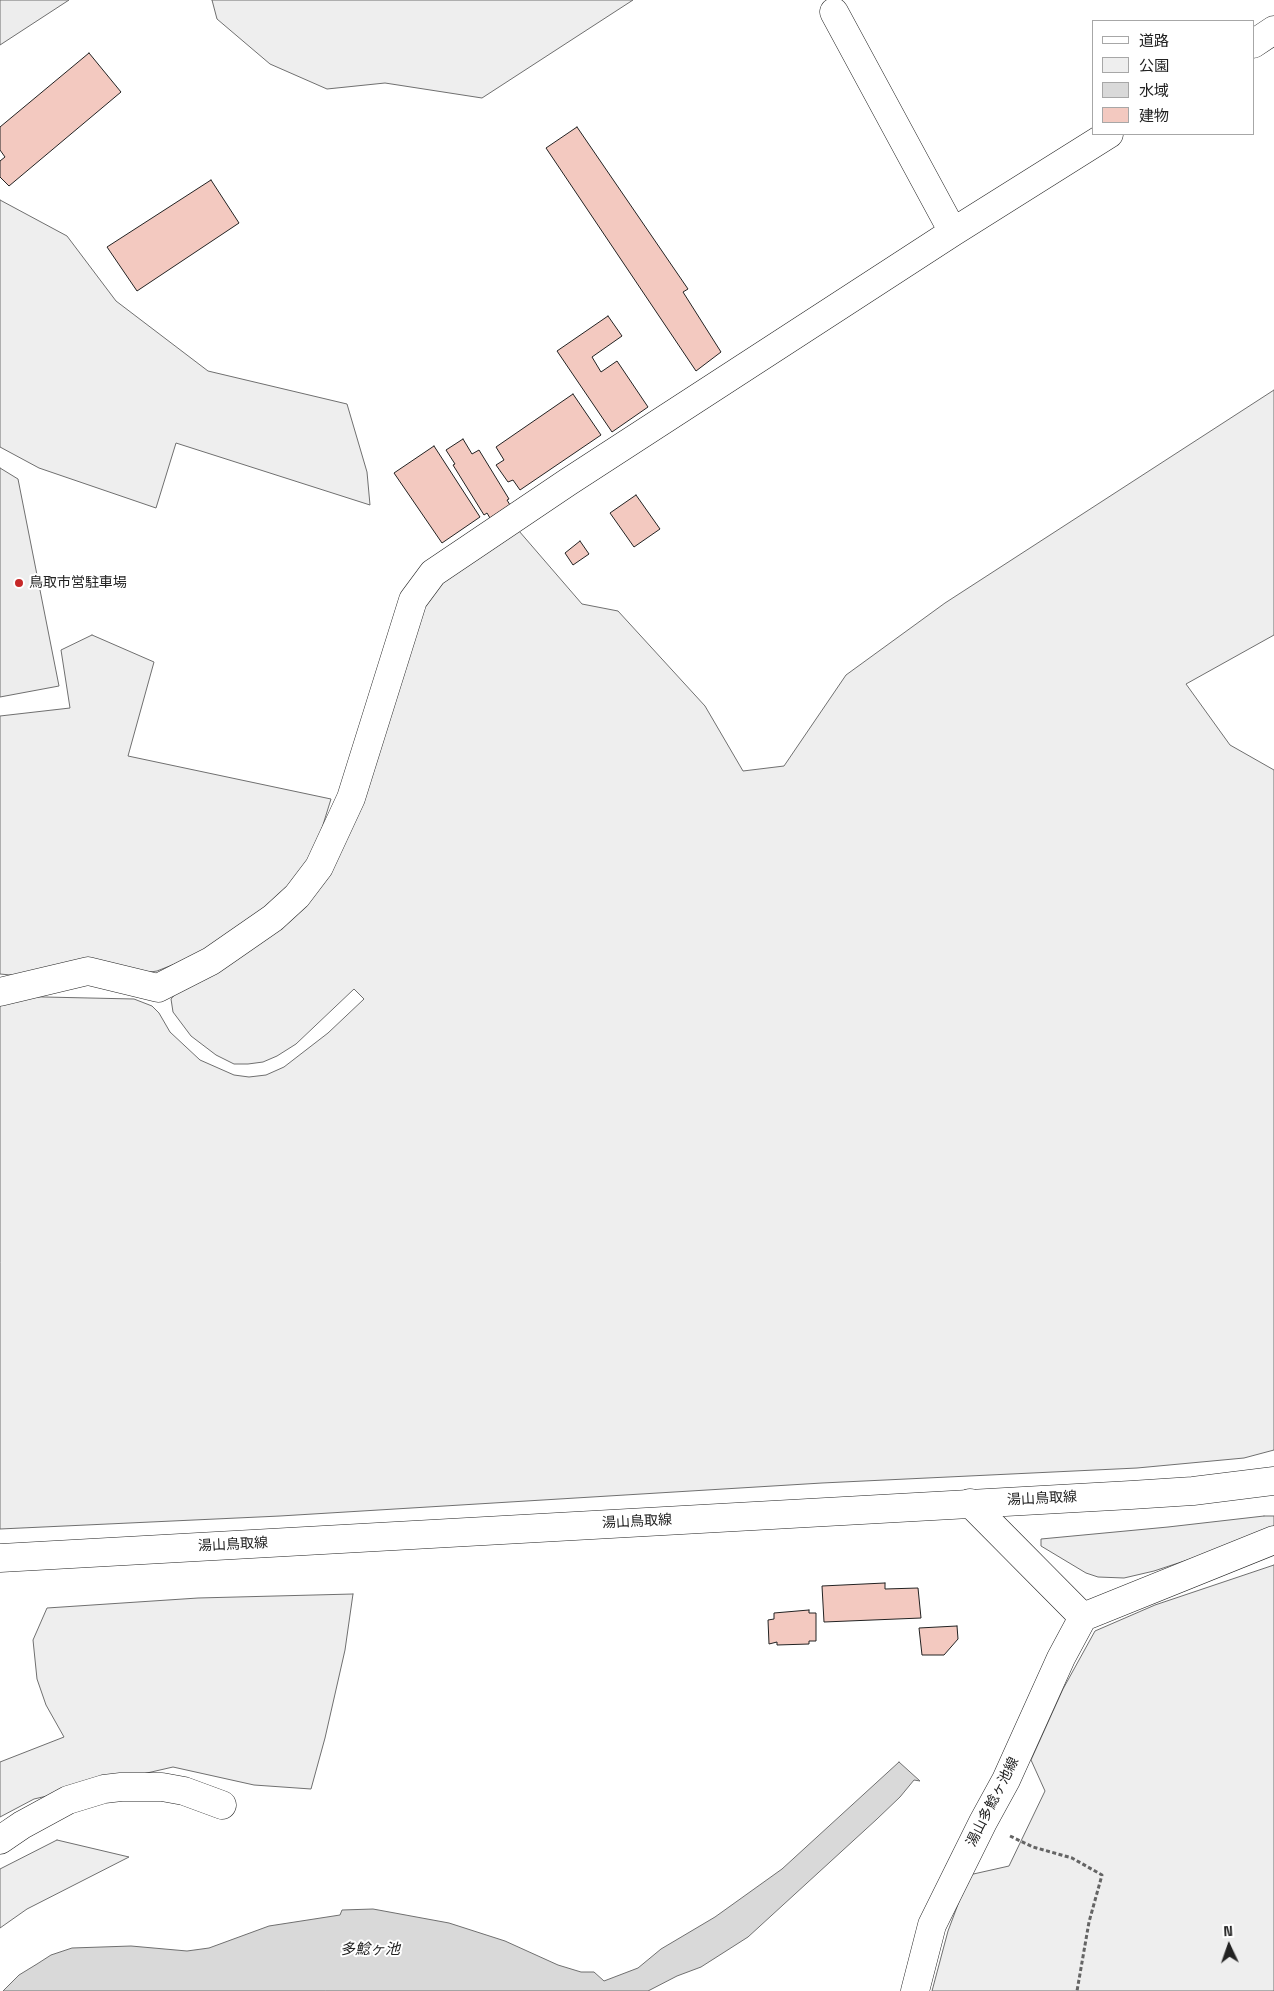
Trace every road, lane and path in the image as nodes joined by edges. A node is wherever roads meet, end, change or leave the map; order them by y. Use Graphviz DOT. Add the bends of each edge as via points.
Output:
graph roads {
  1 [pos="834,12"];
  2 [pos="1274,30"];
  3 [pos="1254,43"];
  4 [pos="1108,135"];
  5 [pos="953,232"];
  6 [pos="0,992"];
  7 [pos="1274,1481"];
  8 [pos="970,1503"];
  9 [pos="1274,1540"];
  10 [pos="0,1558"];
  11 [pos="1083,1617"];
  12 [pos="222,1805"];
  13 [pos="983,1822"];
  14 [pos="0,1840"];
  15 [pos="915,1991"];
  16 [pos="1077,1991"];
  1 -- 5 [label="street"];
  2 -- 3 [label="street"];
  4 -- 5 [label="street"];
  5 -- 6 [label="street" via="433,573 413,600 351,798 319,867 297,896 272,918 211,961 158,988 88,971"];
  7 -- 8 [label="street, 湯山鳥取線" via="1193,1491"];
  8 -- 10 [label="street, 湯山鳥取線"];
  8 -- 11 [label="street"];
  9 -- 11 [label="street"];
  11 -- 13 [label="street, 湯山多鯰ヶ池線"];
  12 -- 14 [label="street" via="162,1788 104,1789 53,1808"];
  13 -- 15 [label="street, 湯山多鯰ヶ池線" via="932,1925"];
  13 -- 16 [label="path" via="1033,1847 1072,1858 1102,1875 1089,1922"];
}
